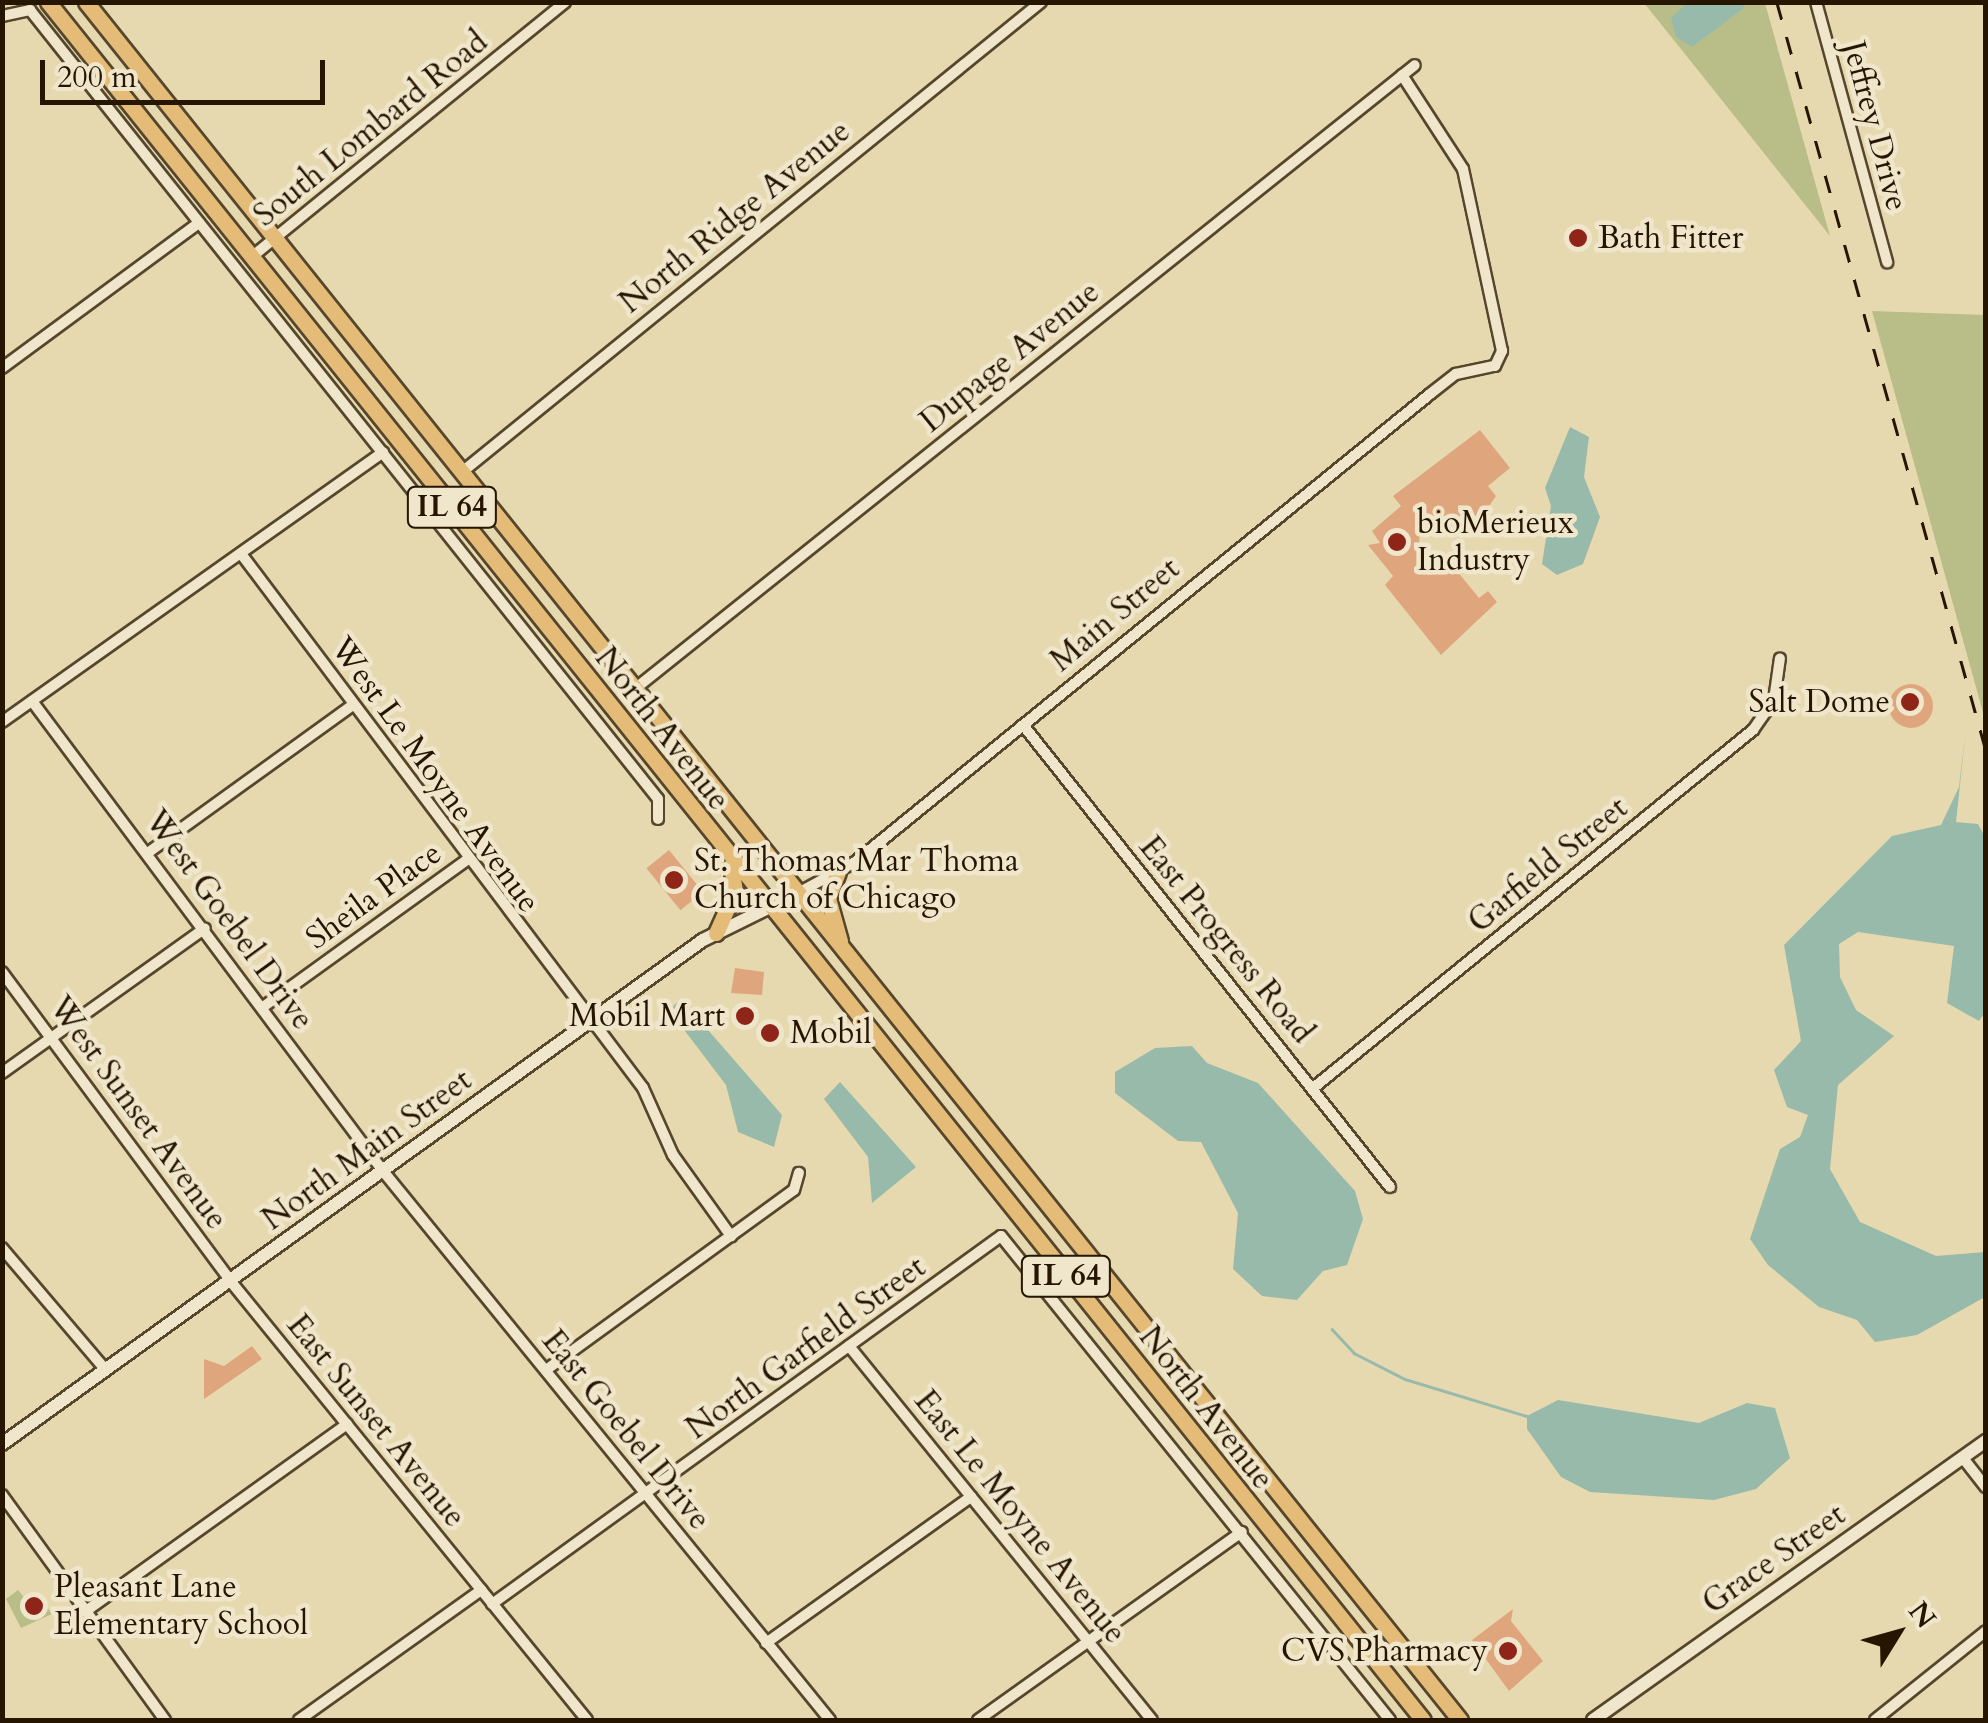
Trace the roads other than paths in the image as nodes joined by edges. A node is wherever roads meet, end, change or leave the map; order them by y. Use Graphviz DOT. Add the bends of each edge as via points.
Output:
graph roads {
  1 [pos="48,2"];
  2 [pos="86,2"];
  3 [pos="565,2"];
  4 [pos="1041,2"];
  5 [pos="1816,2"];
  6 [pos="2,16"];
  7 [pos="1415,65"];
  8 [pos="1402,75"];
  9 [pos="198,223"];
  10 [pos="278,237"];
  11 [pos="254,255"];
  12 [pos="1886,262"];
  13 [pos="2,368"];
  14 [pos="383,452"];
  15 [pos="462,472"];
  16 [pos="242,555"];
  17 [pos="1780,658"];
  18 [pos="636,688"];
  19 [pos="32,700"];
  20 [pos="353,706"];
  21 [pos="2,722"];
  22 [pos="1023,726"];
  23 [pos="658,819"];
  24 [pos="149,852"];
  25 [pos="467,860"];
  26 [pos="730,861"];
  27 [pos="838,872"];
  28 [pos="798,892"];
  29 [pos="767,908"];
  30 [pos="205,928"];
  31 [pos="716,933"];
  32 [pos="843,950"];
  33 [pos="2,972"];
  34 [pos="262,1007"];
  35 [pos="588,1024"];
  36 [pos="51,1038"];
  37 [pos="2,1073"];
  38 [pos="1312,1088"];
  39 [pos="383,1170"];
  40 [pos="800,1174"];
  41 [pos="1390,1186"];
  42 [pos="731,1236"];
  43 [pos="1001,1236"];
  44 [pos="2,1248"];
  45 [pos="232,1283"];
  46 [pos="849,1346"];
  47 [pos="106,1370"];
  48 [pos="546,1370"];
  49 [pos="347,1424"];
  50 [pos="1986,1441"];
  51 [pos="2,1444"];
  52 [pos="1963,1458"];
  53 [pos="1986,1488"];
  54 [pos="645,1494"];
  55 [pos="2,1495"];
  56 [pos="971,1497"];
  57 [pos="1242,1532"];
  58 [pos="481,1590"];
  59 [pos="492,1604"];
  60 [pos="86,1611"];
  61 [pos="1986,1631"];
  62 [pos="1088,1641"];
  63 [pos="766,1643"];
  64 [pos="583,1719"];
  65 [pos="165,1720"];
  66 [pos="299,1720"];
  67 [pos="830,1720"];
  68 [pos="978,1720"];
  69 [pos="1152,1720"];
  70 [pos="1390,1720"];
  71 [pos="1423,1720"];
  72 [pos="1460,1720"];
  73 [pos="1593,1720"];
  74 [pos="1874,1720"];
  1 -- 11 [label="main road, North Avenue / IL 64"];
  2 -- 10 [label="main road, North Avenue / IL 64"];
  3 -- 10 [label="street, South Lombard Road"];
  4 -- 15 [label="street, North Ridge Avenue"];
  5 -- 12 [label="street, Jeffrey Drive"];
  6 -- 9 [label="street, North Avenue" via="13,8 30,10"];
  7 -- 8 [label="street, Dupage Avenue"];
  8 -- 18 [label="street, Dupage Avenue"];
  8 -- 22 [label="street, Main Street" via="1463,169 1502,351 1495,366 1456,374"];
  9 -- 13 [label="street"];
  9 -- 14 [label="street, North Avenue"];
  10 -- 11 [label="street, South Lombard Road"];
  10 -- 15 [label="main road, North Avenue / IL 64"];
  11 -- 26 [label="main road, North Avenue / IL 64"];
  14 -- 16 [label="street"];
  14 -- 23 [label="street, North Avenue" via="658,799"];
  15 -- 18 [label="main road, North Avenue / IL 64"];
  16 -- 19 [label="street"];
  16 -- 20 [label="street, West Le Moyne Avenue"];
  17 -- 38 [label="street, Garfield Street" via="1774,700 1753,730"];
  18 -- 28 [label="main road, North Avenue / IL 64"];
  19 -- 21 [label="street"];
  19 -- 24 [label="street, West Goebel Drive"];
  20 -- 24 [label="street"];
  20 -- 25 [label="street, West Le Moyne Avenue"];
  22 -- 27 [label="street, Main Street"];
  22 -- 38 [label="street, East Progress Road"];
  24 -- 30 [label="street, West Goebel Drive"];
  25 -- 34 [label="street, Sheila Place"];
  25 -- 35 [label="street, West Le Moyne Avenue"];
  26 -- 29 [label="main road, North Avenue / IL 64"];
  26 -- 31 [label="main road" via="735,891"];
  27 -- 28 [label="street, Main Street"];
  27 -- 32 [label="main road" via="828,898"];
  28 -- 29 [label="street, Main Street"];
  28 -- 32 [label="main road, North Avenue / IL 64"];
  29 -- 31 [label="street, North Main Street"];
  29 -- 71 [label="main road, North Avenue / IL 64"];
  30 -- 34 [label="street, West Goebel Drive"];
  30 -- 36 [label="street"];
  31 -- 35 [label="street, North Main Street"];
  32 -- 72 [label="main road, North Avenue / IL 64"];
  33 -- 36 [label="street, West Sunset Avenue"];
  34 -- 39 [label="street, West Goebel Drive"];
  35 -- 39 [label="street, North Main Street"];
  35 -- 42 [label="street" via="644,1088 673,1155"];
  36 -- 37 [label="street"];
  36 -- 45 [label="street, West Sunset Avenue"];
  38 -- 41 [label="street, East Progress Road"];
  39 -- 45 [label="street, North Main Street"];
  39 -- 48 [label="street, East Goebel Drive"];
  40 -- 42 [label="street" via="794,1190"];
  42 -- 48 [label="street"];
  43 -- 46 [label="street, North Garfield Street"];
  43 -- 57 [label="street, North Avenue"];
  44 -- 47 [label="street"];
  45 -- 47 [label="street, North Main Street"];
  45 -- 49 [label="street, East Sunset Avenue"];
  46 -- 54 [label="street, North Garfield Street"];
  46 -- 56 [label="street, East Le Moyne Avenue"];
  47 -- 51 [label="street, North Main Street"];
  48 -- 54 [label="street, East Goebel Drive"];
  49 -- 58 [label="street, East Sunset Avenue"];
  49 -- 60 [label="street"];
  50 -- 52 [label="street, Grace Street"];
  52 -- 53 [label="street"];
  52 -- 73 [label="street, Grace Street"];
  54 -- 59 [label="street, North Garfield Street"];
  54 -- 63 [label="street, East Goebel Drive"];
  55 -- 60 [label="street"];
  56 -- 62 [label="street, East Le Moyne Avenue"];
  56 -- 63 [label="street"];
  57 -- 62 [label="street"];
  57 -- 70 [label="street, North Avenue"];
  58 -- 59 [label="street, East Sunset Avenue"];
  58 -- 66 [label="street"];
  59 -- 64 [label="street"];
  60 -- 65 [label="street"];
  61 -- 74 [label="street"];
  62 -- 68 [label="street"];
  62 -- 69 [label="street, East Le Moyne Avenue"];
  63 -- 67 [label="street, East Goebel Drive"];
}
